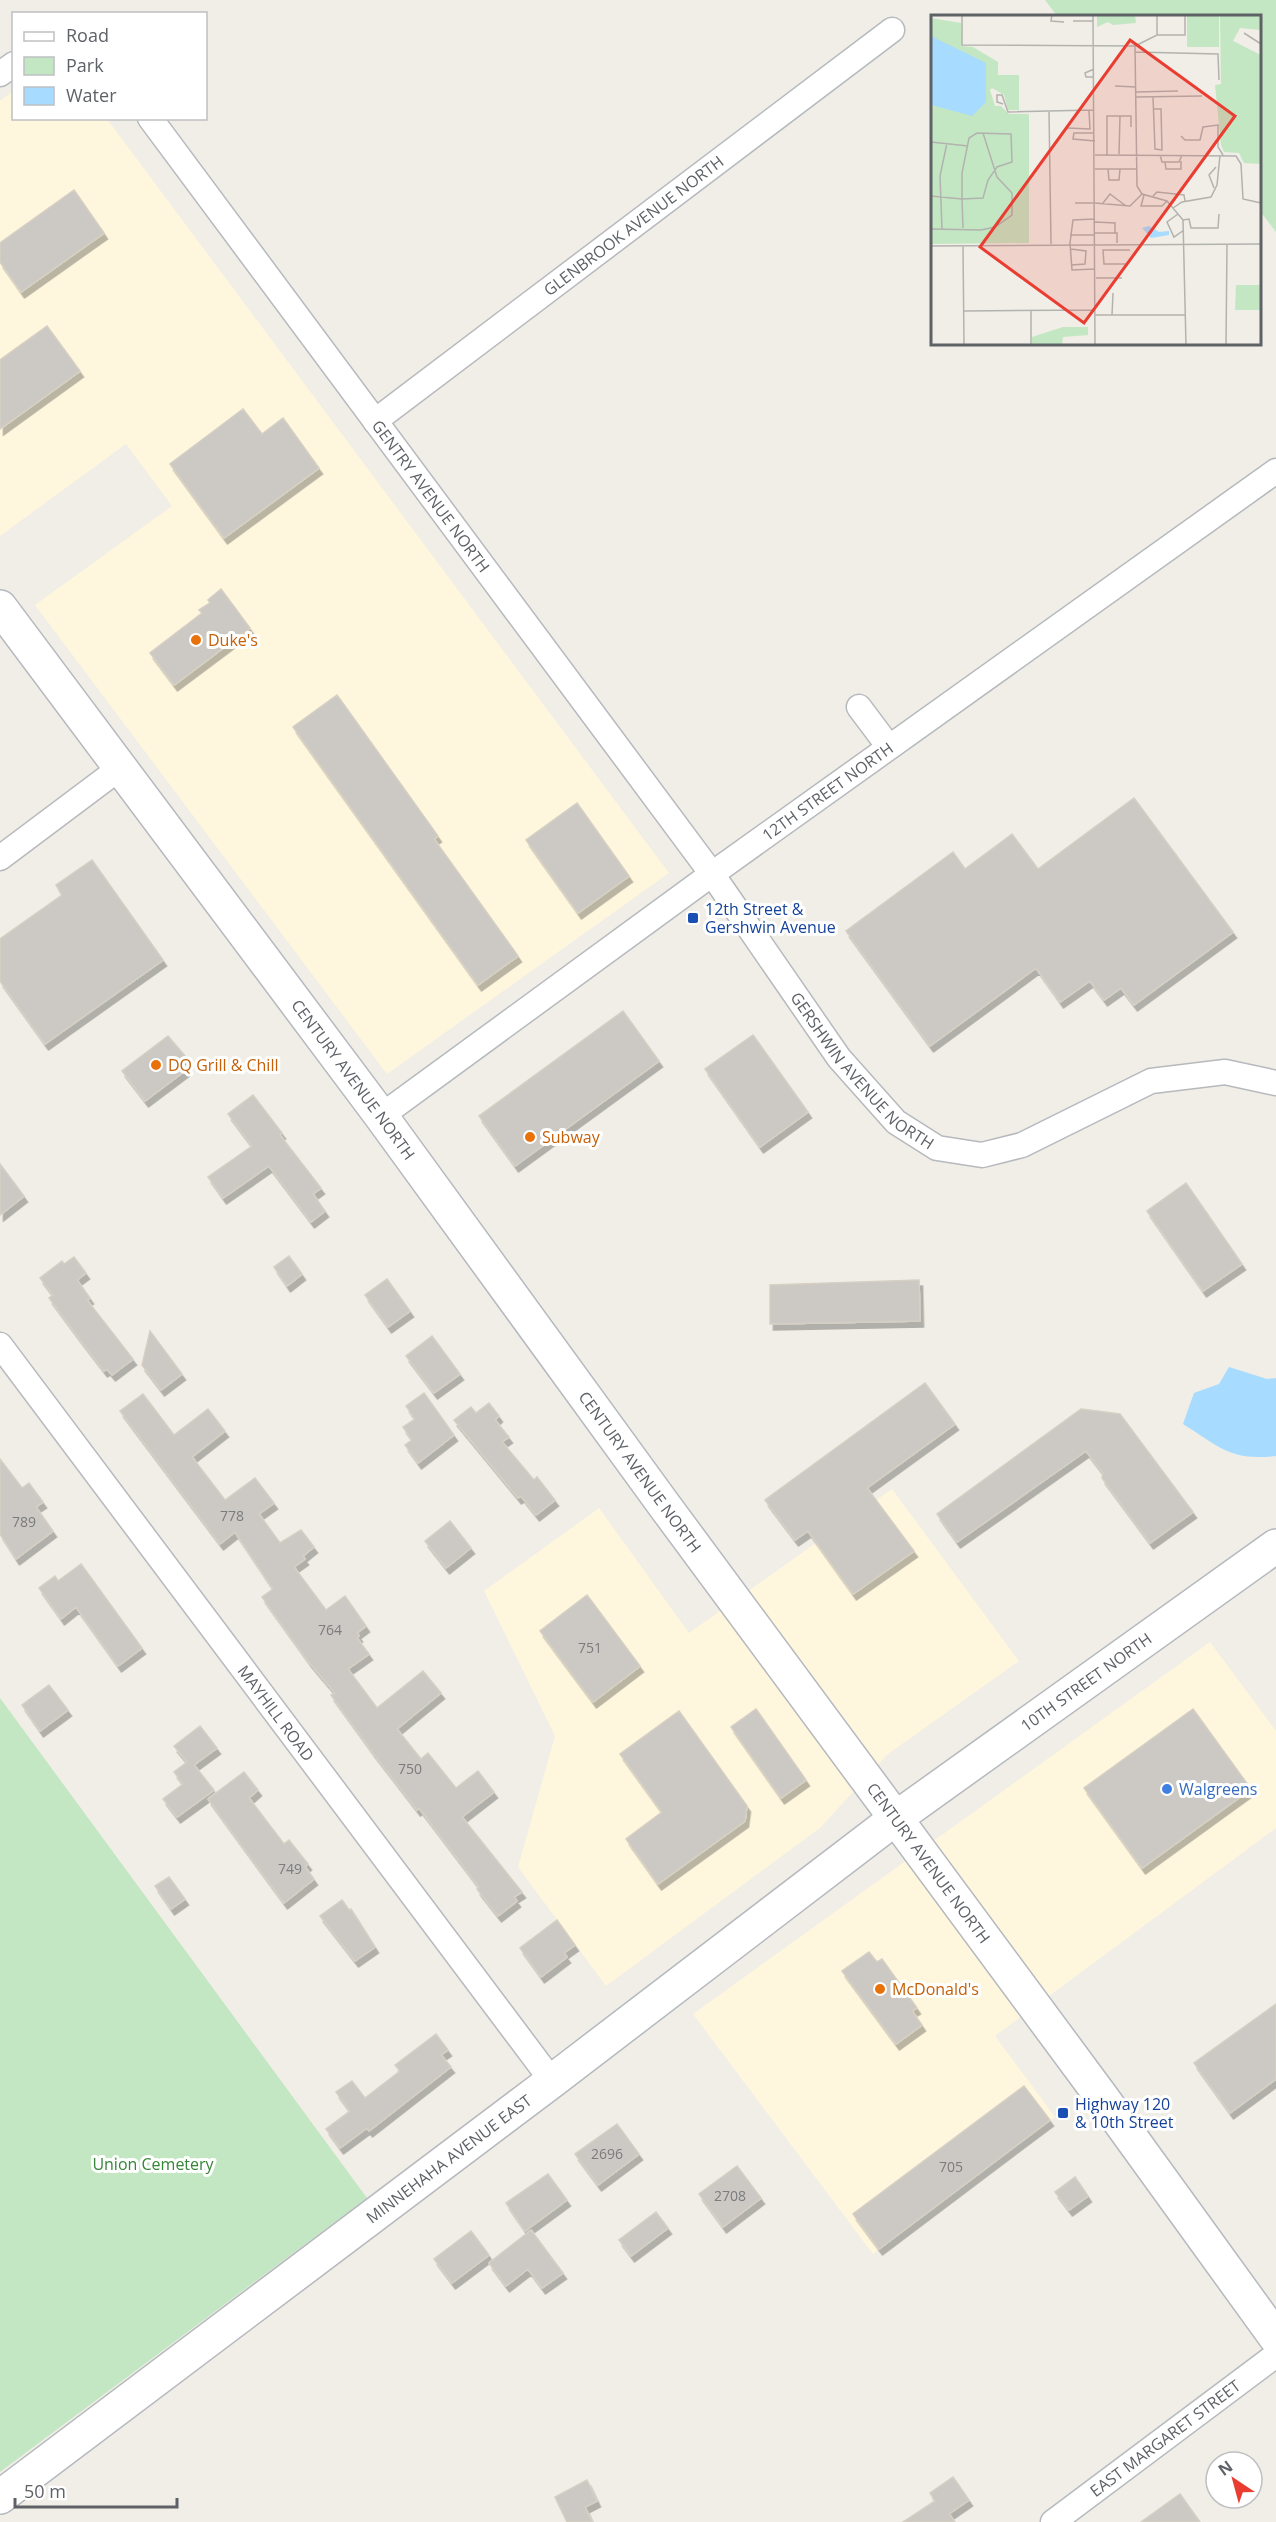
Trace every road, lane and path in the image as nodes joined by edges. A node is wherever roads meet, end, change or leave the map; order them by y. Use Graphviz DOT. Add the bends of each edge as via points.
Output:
graph roads {
  1 [pos="892,30"];
  2 [pos="151,120"];
  3 [pos="375,421"];
  4 [pos="1276,471"];
  5 [pos="0,608"];
  6 [pos="860,707"];
  7 [pos="889,747"];
  8 [pos="120,768"];
  9 [pos="0,858"];
  10 [pos="712,874"];
  11 [pos="1276,1083"];
  12 [pos="381,1116"];
  13 [pos="0,1345"];
  14 [pos="1276,1546"];
  15 [pos="896,1818"];
  16 [pos="552,2081"];
  17 [pos="1276,2338"];
  18 [pos="1276,2355"];
  19 [pos="0,2497"];
  20 [pos="1053,2522"];
  1 -- 3 [label="street, GLENBROOK AVENUE NORTH"];
  2 -- 3 [label="street, GENTRY AVENUE NORTH"];
  3 -- 10 [label="street, GENTRY AVENUE NORTH"];
  4 -- 7 [label="street, 12TH STREET NORTH"];
  5 -- 8 [label="main road, CENTURY AVENUE NORTH"];
  6 -- 7 [label="street"];
  7 -- 10 [label="street, 12TH STREET NORTH"];
  8 -- 9 [label="street"];
  8 -- 12 [label="main road, CENTURY AVENUE NORTH"];
  10 -- 11 [label="street, GERSHWIN AVENUE NORTH" via="839,1058 896,1122 938,1148 982,1155 1022,1145 1151,1081 1225,1072"];
  10 -- 12 [label="street, 12TH STREET NORTH"];
  12 -- 15 [label="main road, CENTURY AVENUE NORTH"];
  13 -- 16 [label="street, MAYHILL ROAD"];
  14 -- 15 [label="main road, 10TH STREET NORTH"];
  15 -- 16 [label="main road, MINNEHAHA AVENUE EAST"];
  15 -- 17 [label="main road, CENTURY AVENUE NORTH"];
  16 -- 19 [label="main road, MINNEHAHA AVENUE EAST"];
  18 -- 20 [label="street, EAST MARGARET STREET"];
}
